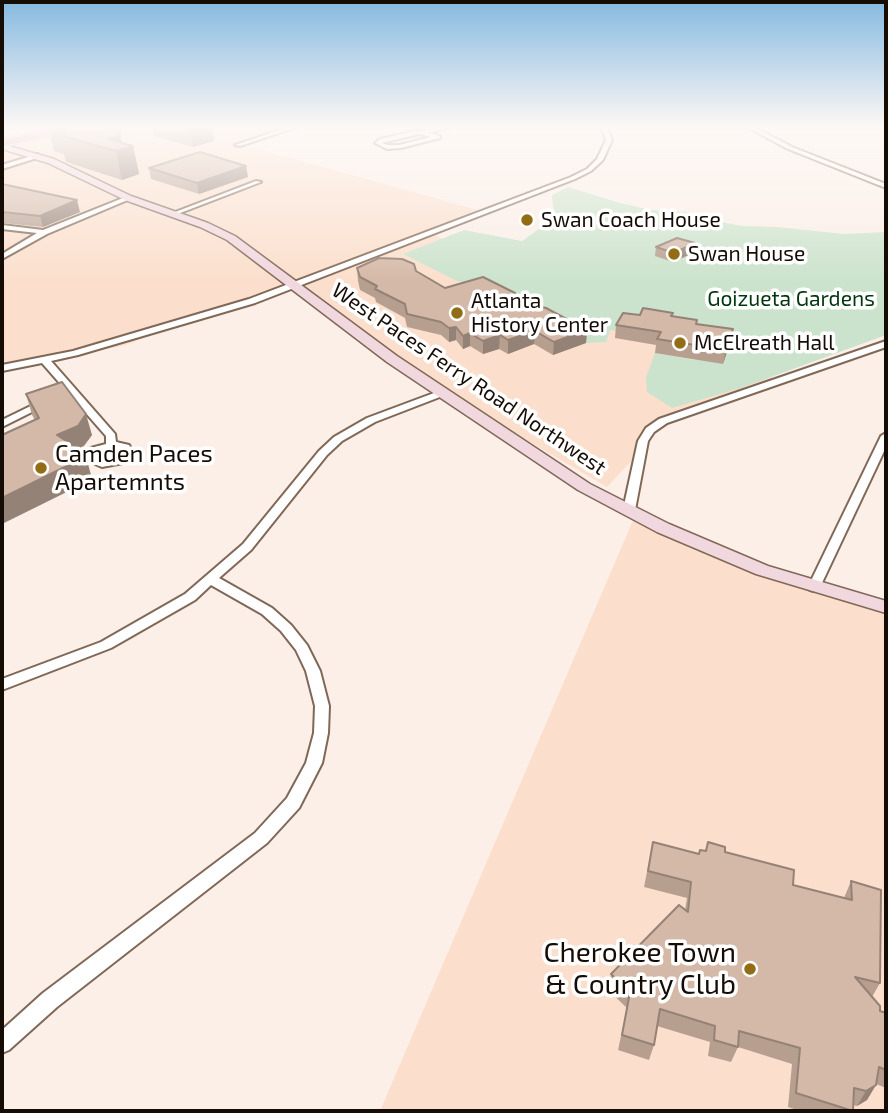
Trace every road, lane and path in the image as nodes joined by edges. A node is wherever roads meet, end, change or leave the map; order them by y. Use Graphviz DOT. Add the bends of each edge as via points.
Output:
graph roads {
  1 [pos="84,178"];
  2 [pos="571,178"];
  3 [pos="866,178"];
  4 [pos="258,182"];
  5 [pos="886,186"];
  6 [pos="128,198"];
  7 [pos="173,214"];
  8 [pos="2,227"];
  9 [pos="44,232"];
  10 [pos="2,257"];
  11 [pos="295,286"];
  12 [pos="886,344"];
  13 [pos="45,360"];
  14 [pos="2,368"];
  15 [pos="70,390"];
  16 [pos="442,393"];
  17 [pos="2,424"];
  18 [pos="886,436"];
  19 [pos="111,445"];
  20 [pos="629,510"];
  21 [pos="212,580"];
  22 [pos="814,587"];
  23 [pos="886,607"];
  24 [pos="2,685"];
  25 [pos="2,1043"];
  1 -- 6 [label="main road, West Paces Ferry Road Northwest"];
  2 -- 11 [label="street"];
  3 -- 5 [label="street"];
  4 -- 7 [label="street"];
  6 -- 7 [label="main road, West Paces Ferry Road Northwest"];
  6 -- 9 [label="street"];
  7 -- 11 [label="main road, West Paces Ferry Road Northwest" via="232,238"];
  8 -- 9 [label="street"];
  9 -- 10 [label="street"];
  11 -- 13 [label="street"];
  11 -- 16 [label="main road, West Paces Ferry Road Northwest"];
  12 -- 20 [label="street" via="663,421 642,441"];
  13 -- 14 [label="street"];
  13 -- 15 [label="street"];
  15 -- 17 [label="street"];
  15 -- 19 [label="street" via="111,436"];
  16 -- 20 [label="main road, West Paces Ferry Road Northwest" via="561,474"];
  16 -- 21 [label="street" via="371,420 338,439 247,547"];
  18 -- 22 [label="street"];
  20 -- 22 [label="main road, West Paces Ferry Road Northwest" via="694,542"];
  21 -- 24 [label="street" via="127,635"];
  21 -- 25 [label="street" via="267,611 302,648 321,706 314,763 293,803 261,838 50,1000"];
  22 -- 23 [label="main road, West Paces Ferry Road Northwest"];
}
